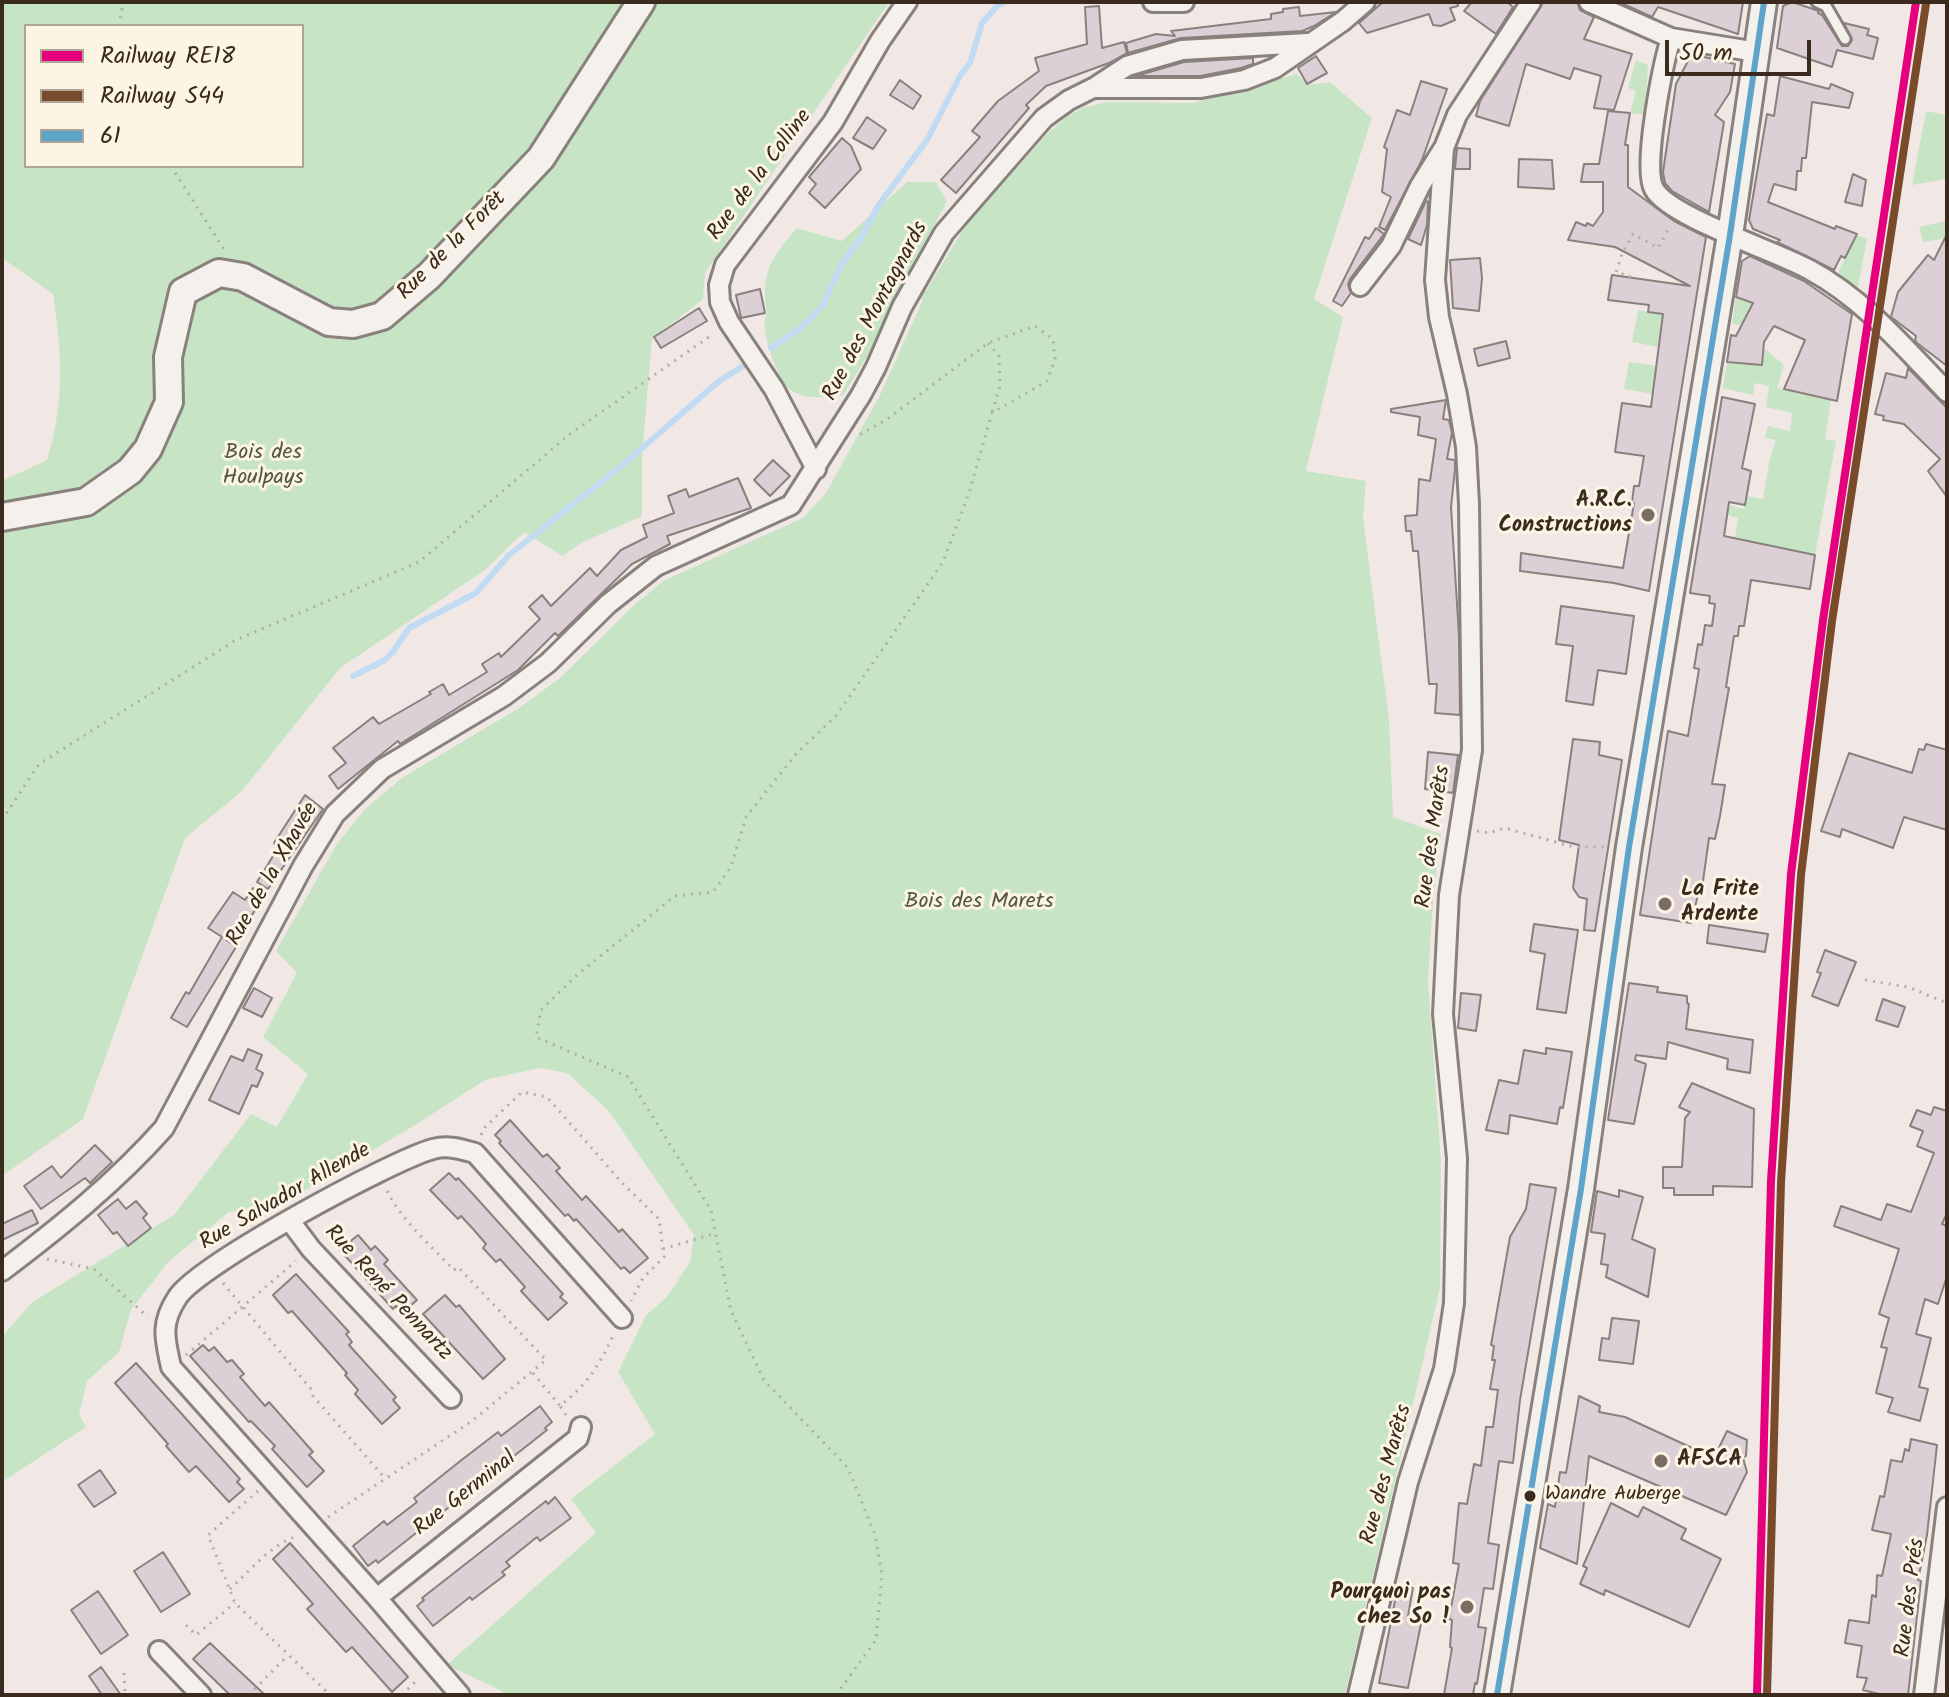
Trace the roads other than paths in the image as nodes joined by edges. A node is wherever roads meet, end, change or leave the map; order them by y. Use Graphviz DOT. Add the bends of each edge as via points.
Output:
graph roads {
  1 [pos="641,2"];
  2 [pos="907,2"];
  3 [pos="1153,2"];
  4 [pos="1184,2"];
  5 [pos="1365,2"];
  6 [pos="1531,2"];
  7 [pos="1589,2"];
  8 [pos="1764,2"];
  9 [pos="1817,2"];
  10 [pos="1671,38"];
  11 [pos="1845,39"];
  12 [pos="1311,42"];
  13 [pos="1757,52"];
  14 [pos="1093,88"];
  15 [pos="1444,148"];
  16 [pos="1730,235"];
  17 [pos="1360,286"];
  18 [pos="1947,392"];
  19 [pos="816,469"];
  20 [pos="2,517"];
  21 [pos="290,1221"];
  22 [pos="2,1271"];
  23 [pos="622,1318"];
  24 [pos="451,1398"];
  25 [pos="581,1427"];
  26 [pos="1947,1507"];
  27 [pos="377,1598"];
  28 [pos="159,1651"];
  29 [pos="201,1695"];
  30 [pos="460,1695"];
  31 [pos="1358,1695"];
  32 [pos="1497,1695"];
  33 [pos="1924,1695"];
  1 -- 20 [label="main road, Rue de la Forêt" via="541,158 429,276 382,316 353,324 329,322 243,277 219,273 183,292 168,357 169,402 148,449 130,471 86,502"];
  2 -- 19 [label="street, Rue de la Colline" via="833,122 725,265 719,285 729,322 774,389"];
  3 -- 4 [label="street"];
  5 -- 12 [label="street, Rue des Montagnards"];
  6 -- 15 [label="street, Rue des Marêts" via="1457,115"];
  7 -- 10 [label="street"];
  8 -- 13 [label="street"];
  9 -- 11 [label="lane" via="1826,6"];
  10 -- 13 [label="street"];
  10 -- 16 [label="street" via="1652,141 1652,186 1680,210"];
  12 -- 14 [label="street, Rue des Montagnards" via="1182,50 1127,66"];
  12 -- 14 [label="street, Rue des Montagnards" via="1275,68 1244,80 1201,88"];
  13 -- 16 [label="street"];
  14 -- 19 [label="street, Rue des Montagnards" via="1044,118 944,233 871,376"];
  15 -- 17 [label="street" via="1391,246"];
  15 -- 31 [label="street, Rue des Marêts" via="1435,280 1466,447 1472,750 1449,895 1443,1014 1457,1158 1454,1303 1444,1369 1408,1482"];
  16 -- 18 [label="street" via="1811,270 1834,286 1868,311"];
  16 -- 32 [label="street"];
  19 -- 22 [label="street, Rue de la Xhavée" via="791,505 656,566 548,663 504,696 382,769 335,814 164,1128 135,1161"];
  21 -- 23 [label="street, Rue Salvador Allende" via="413,1155 436,1147 475,1153"];
  21 -- 24 [label="street, Rue René Pennartz"];
  21 -- 27 [label="street, Rue Salvador Allende" via="212,1267 177,1296 163,1332 171,1367"];
  25 -- 27 [label="street, Rue Germinal" via="578,1438"];
  26 -- 33 [label="street, Rue des Prés"];
  27 -- 30 [label="street"];
  28 -- 29 [label="street"];
}
